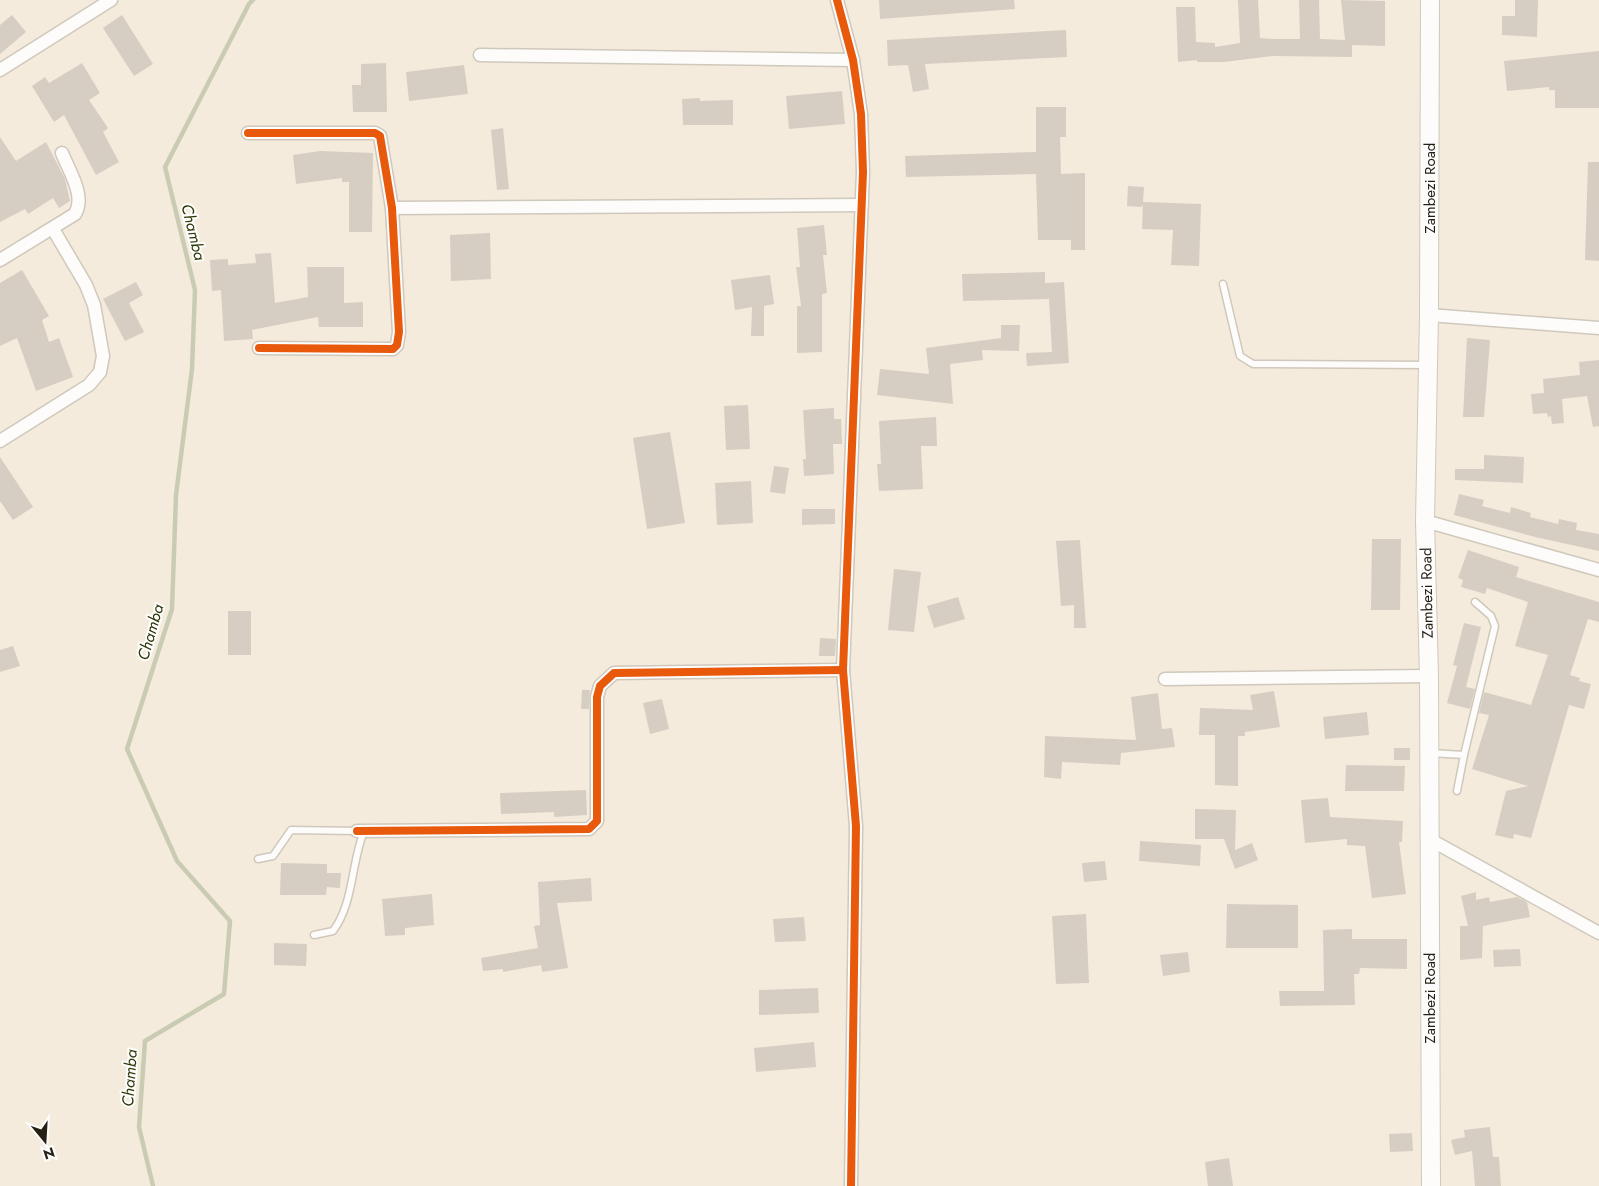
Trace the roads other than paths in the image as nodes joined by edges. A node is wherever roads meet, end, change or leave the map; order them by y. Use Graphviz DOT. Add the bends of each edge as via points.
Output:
graph roads {
  1 [pos="111,0"];
  2 [pos="836,0"];
  3 [pos="1430,0"];
  4 [pos="480,55"];
  5 [pos="853,60"];
  6 [pos="0,70"];
  7 [pos="248,133"];
  8 [pos="62,152"];
  9 [pos="862,205"];
  10 [pos="392,208"];
  11 [pos="53,228"];
  12 [pos="0,260"];
  13 [pos="1223,284"];
  14 [pos="1429,315"];
  15 [pos="1599,328"];
  16 [pos="259,348"];
  17 [pos="1428,365"];
  18 [pos="0,441"];
  19 [pos="1425,521"];
  20 [pos="1599,570"];
  21 [pos="1475,602"];
  22 [pos="843,670"];
  23 [pos="1429,676"];
  24 [pos="1165,679"];
  25 [pos="1429,753"];
  26 [pos="1464,755"];
  27 [pos="1458,791"];
  28 [pos="360,831"];
  29 [pos="1429,839"];
  30 [pos="258,859"];
  31 [pos="1599,933"];
  32 [pos="314,935"];
  33 [pos="851,1186"];
  34 [pos="1431,1186"];
  1 -- 6 [label="street"];
  2 -- 5 [label="street"];
  3 -- 14 [label="main road, Zambezi Road"];
  4 -- 5 [label="street"];
  5 -- 9 [label="street" via="861,114"];
  7 -- 10 [label="street" via="375,133 380,136"];
  8 -- 11 [label="street" via="80,197 80,205 75,214"];
  9 -- 10 [label="street"];
  9 -- 22 [label="street"];
  10 -- 16 [label="street" via="397,345 393,349"];
  11 -- 12 [label="street"];
  11 -- 18 [label="street" via="94,305 103,356 100,372 89,385"];
  13 -- 17 [label="lane" via="1240,356 1253,364"];
  14 -- 15 [label="street"];
  14 -- 17 [label="main road, Zambezi Road"];
  17 -- 19 [label="main road, Zambezi Road"];
  19 -- 20 [label="street"];
  19 -- 23 [label="main road, Zambezi Road"];
  21 -- 26 [label="lane" via="1491,616 1495,626"];
  22 -- 28 [label="street" via="614,673 600,686 597,696 597,821 589,829"];
  22 -- 33 [label="street" via="856,826"];
  23 -- 24 [label="street"];
  23 -- 25 [label="main road, Zambezi Road"];
  25 -- 26 [label="lane"];
  25 -- 29 [label="main road, Zambezi Road"];
  26 -- 27 [label="lane"];
  28 -- 30 [label="lane" via="290,830 273,856"];
  28 -- 32 [label="lane" via="341,920 332,931"];
  29 -- 31 [label="street"];
  29 -- 34 [label="main road, Zambezi Road"];
}
